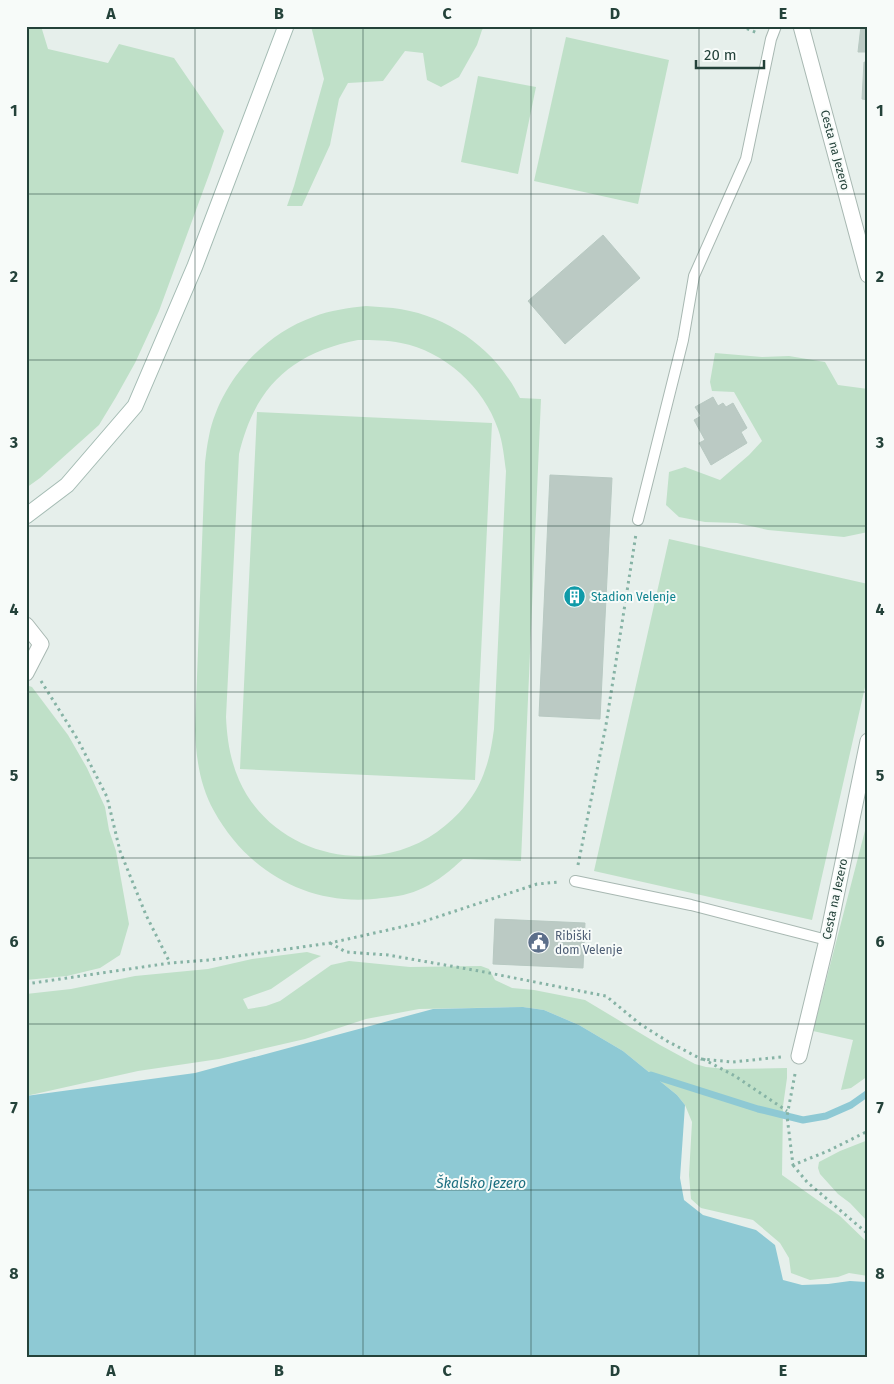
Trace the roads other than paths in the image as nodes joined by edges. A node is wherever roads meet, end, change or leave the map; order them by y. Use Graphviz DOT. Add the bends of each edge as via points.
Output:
graph roads {
  1 [pos="286,26"];
  2 [pos="776,26"];
  3 [pos="801,26"];
  4 [pos="868,274"];
  5 [pos="26,516"];
  6 [pos="638,520"];
  7 [pos="26,625"];
  8 [pos="26,673"];
  9 [pos="868,741"];
  10 [pos="575,881"];
  11 [pos="827,940"];
  12 [pos="798,1056"];
  1 -- 5 [label="street" via="195,266 135,406 67,485"];
  2 -- 6 [label="lane" via="746,159 694,276 684,340"];
  3 -- 4 [label="street, Cesta na Jezero"];
  7 -- 8 [label="street" via="42,644"];
  9 -- 11 [label="street, Cesta na Jezero"];
  10 -- 11 [label="lane" via="691,905"];
  11 -- 12 [label="street, Cesta na Jezero"];
}
